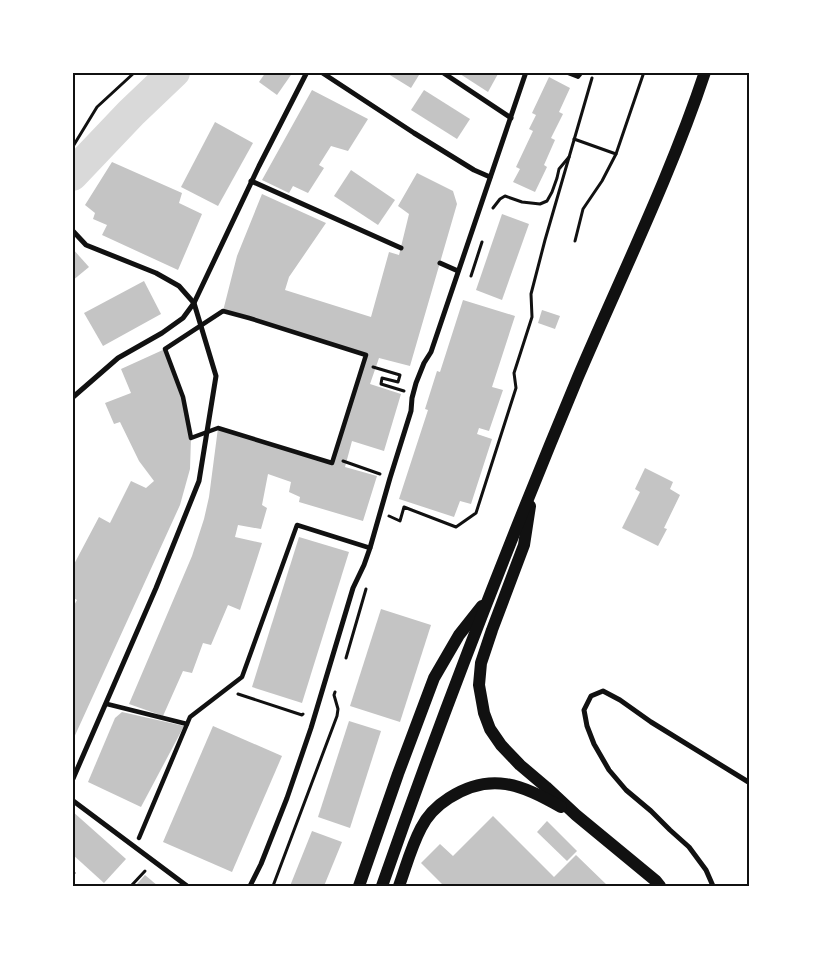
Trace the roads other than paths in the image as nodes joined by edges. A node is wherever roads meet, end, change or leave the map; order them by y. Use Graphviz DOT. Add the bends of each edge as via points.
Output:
graph roads {
  1 [pos="307,72"];
  2 [pos="321,72"];
  3 [pos="442,72"];
  4 [pos="526,72"];
  5 [pos="564,72"];
  6 [pos="582,72"];
  7 [pos="705,72"];
  8 [pos="511,118"];
  9 [pos="490,177"];
  10 [pos="252,181"];
  11 [pos="72,230"];
  12 [pos="401,248"];
  13 [pos="440,264"];
  14 [pos="458,270"];
  15 [pos="194,303"];
  16 [pos="201,326"];
  17 [pos="72,398"];
  18 [pos="207,432"];
  19 [pos="534,483"];
  20 [pos="370,548"];
  21 [pos="490,596"];
  22 [pos="106,704"];
  23 [pos="187,724"];
  24 [pos="72,781"];
  25 [pos="750,783"];
  26 [pos="72,800"];
  27 [pos="576,815"];
  28 [pos="140,838"];
  29 [pos="187,886"];
  30 [pos="250,886"];
  31 [pos="359,886"];
  32 [pos="383,886"];
  33 [pos="400,886"];
  34 [pos="660,886"];
  35 [pos="713,886"];
  1 -- 10 [label="street"];
  2 -- 9 [label="street" via="414,133"];
  3 -- 8 [label="street"];
  4 -- 8 [label="street"];
  5 -- 6 [label="lane" via="578,77"];
  7 -- 19 [label="main road" via="663,183"];
  8 -- 9 [label="street"];
  9 -- 14 [label="street"];
  10 -- 12 [label="street"];
  10 -- 15 [label="street"];
  11 -- 15 [label="street" via="86,245 156,273 179,286"];
  13 -- 14 [label="street"];
  14 -- 20 [label="street" via="431,352 416,383 411,411"];
  15 -- 16 [label="street"];
  15 -- 17 [label="street" via="183,318 118,358"];
  16 -- 18 [label="street" via="216,376"];
  16 -- 18 [label="street" via="165,350 183,397 191,438"];
  16 -- 18 [label="street" via="223,311 366,355 332,463 218,428"];
  18 -- 22 [label="street" via="199,480"];
  19 -- 21 [label="main road"];
  19 -- 27 [label="main road" via="524,545 481,663 479,685 484,713 501,746"];
  20 -- 23 [label="street" via="297,525 242,677 190,716"];
  20 -- 30 [label="street" via="353,588 287,798"];
  21 -- 31 [label="main road" via="459,635 434,678"];
  21 -- 32 [label="main road"];
  22 -- 23 [label="street"];
  22 -- 24 [label="street"];
  23 -- 28 [label="street"];
  25 -- 35 [label="street" via="603,691 591,696 584,710 594,744 609,770 626,790 689,847"];
  26 -- 29 [label="street"];
  27 -- 33 [label="main road" via="533,792 514,786 499,783 470,787 442,803 421,827"];
  27 -- 34 [label="main road"];
}
